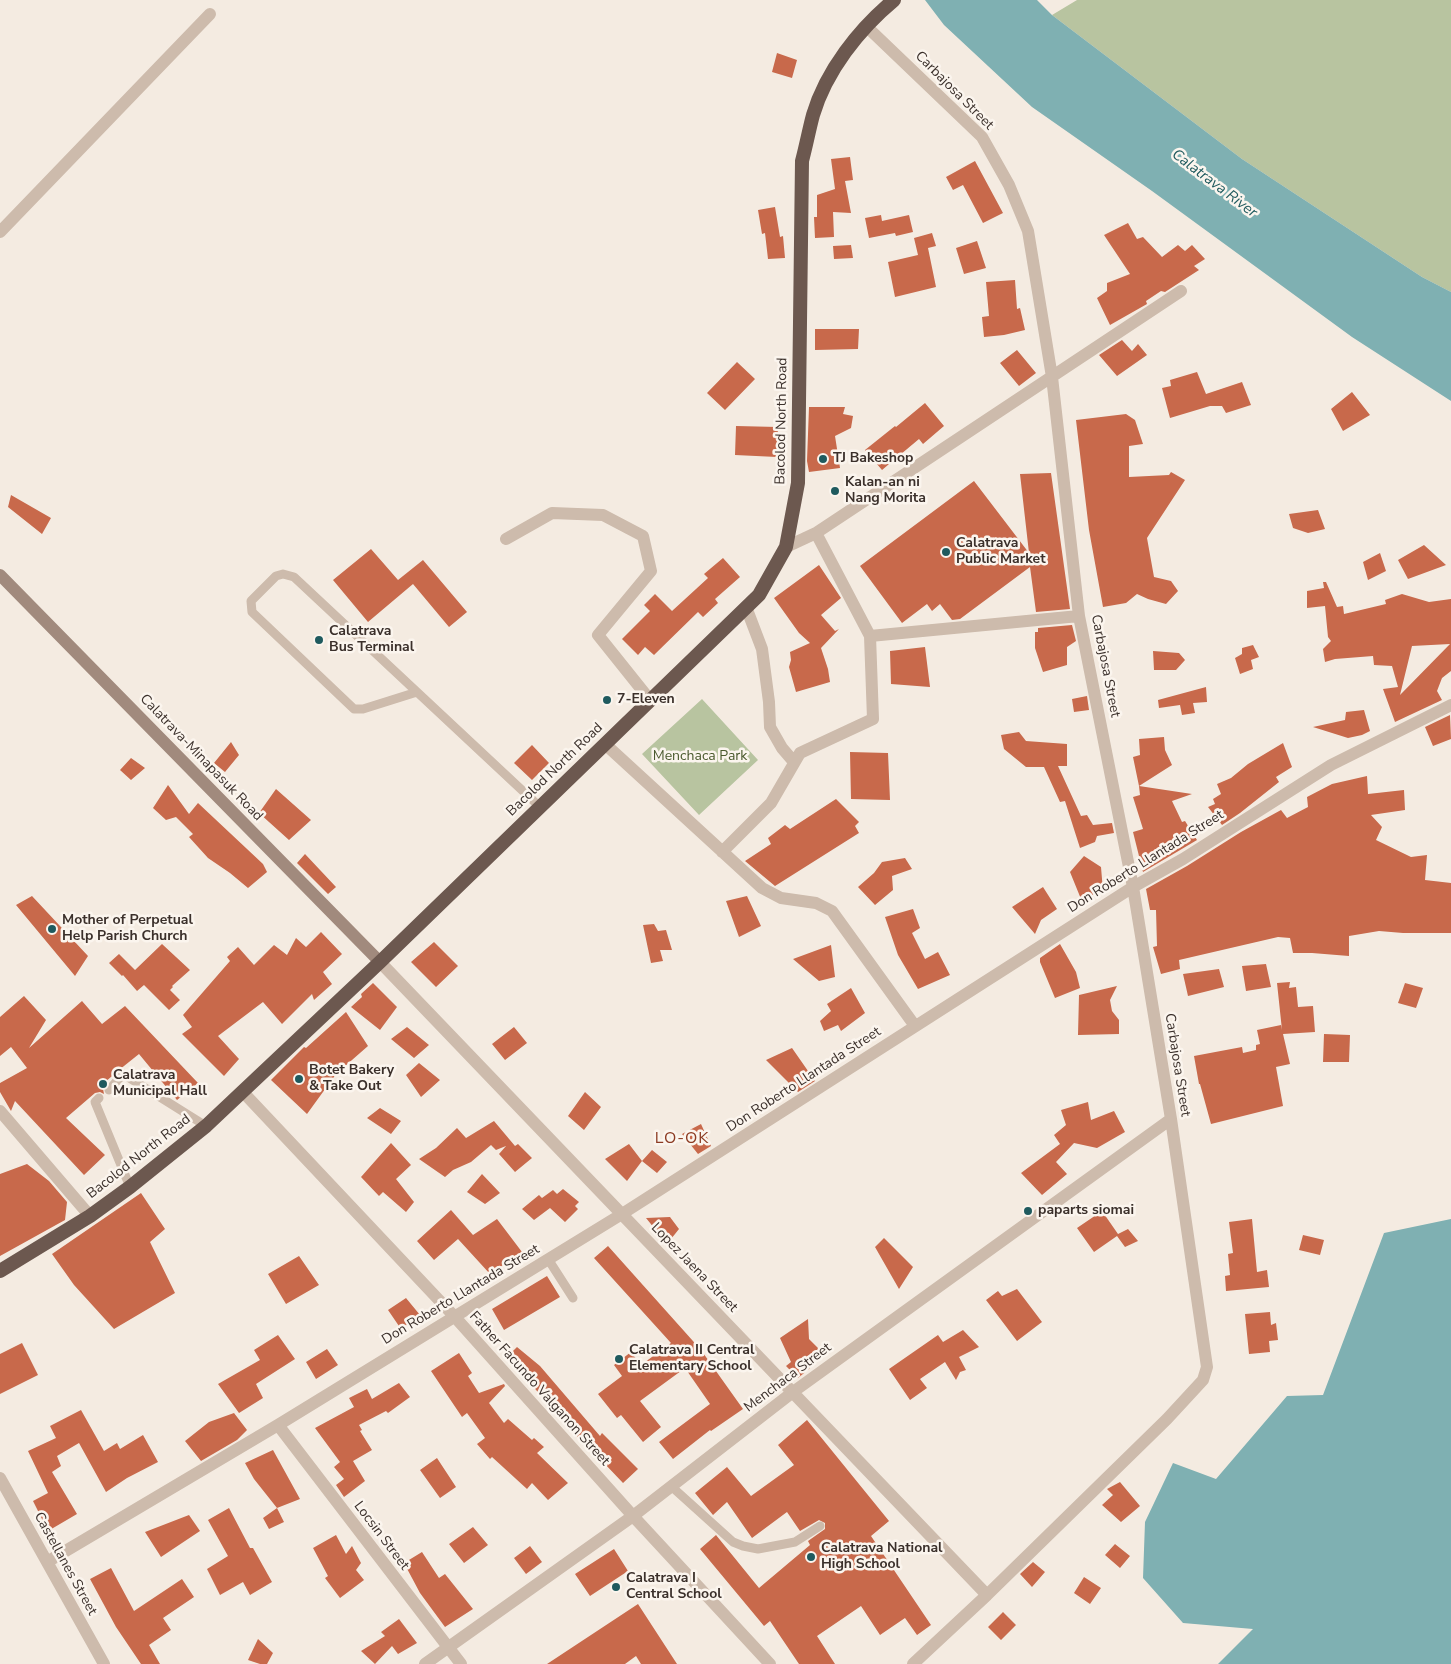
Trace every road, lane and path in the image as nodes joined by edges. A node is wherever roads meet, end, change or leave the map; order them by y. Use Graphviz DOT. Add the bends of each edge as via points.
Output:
graph roads {
  1 [pos="891,3"];
  2 [pos="210,14"];
  3 [pos="866,26"];
  4 [pos="0,232"];
  5 [pos="1180,291"];
  6 [pos="1052,377"];
  7 [pos="816,533"];
  8 [pos="506,539"];
  9 [pos="786,547"];
  10 [pos="0,575"];
  11 [pos="746,607"];
  12 [pos="1079,616"];
  13 [pos="870,636"];
  14 [pos="417,692"];
  15 [pos="650,700"];
  16 [pos="1451,705"];
  17 [pos="604,744"];
  18 [pos="794,762"];
  19 [pos="540,806"];
  20 [pos="722,852"];
  21 [pos="1133,887"];
  22 [pos="380,962"];
  23 [pos="915,1026"];
  24 [pos="109,1090"];
  25 [pos="242,1091"];
  26 [pos="99,1098"];
  27 [pos="0,1111"];
  28 [pos="1171,1119"];
  29 [pos="206,1126"];
  30 [pos="130,1188"];
  31 [pos="622,1214"];
  32 [pos="90,1216"];
  33 [pos="548,1259"];
  34 [pos="0,1271"];
  35 [pos="572,1298"];
  36 [pos="454,1316"];
  37 [pos="793,1392"];
  38 [pos="278,1425"];
  39 [pos="0,1478"];
  40 [pos="672,1487"];
  41 [pos="634,1516"];
  42 [pos="820,1526"];
  43 [pos="47,1562"];
  44 [pos="987,1595"];
  45 [pos="448,1648"];
  46 [pos="104,1664"];
  47 [pos="425,1664"];
  48 [pos="461,1664"];
  49 [pos="770,1664"];
  50 [pos="913,1664"];
  1 -- 3 [label="highway, Bacolod North Road"];
  2 -- 4 [label="street"];
  3 -- 6 [label="street, Carbajosa Street" via="982,137 1010,185 1028,232"];
  3 -- 9 [label="highway, Bacolod North Road" via="836,65 813,114 802,160 798,483"];
  5 -- 6 [label="street"];
  6 -- 7 [label="street"];
  6 -- 12 [label="street, Carbajosa Street"];
  7 -- 9 [label="street"];
  7 -- 13 [label="street"];
  8 -- 15 [label="street" via="552,513 603,515 643,536 652,570 598,635"];
  9 -- 11 [label="highway, Bacolod North Road" via="759,595"];
  10 -- 22 [label="main road, Calatrava-Minapasuk Road"];
  11 -- 15 [label="highway, Bacolod North Road"];
  11 -- 18 [label="street" via="762,650 770,727"];
  12 -- 13 [label="street"];
  12 -- 21 [label="street, Carbajosa Street"];
  13 -- 18 [label="street" via="873,719 800,753"];
  14 -- 14 [label="lane" via="294,577 276,576 251,602 252,612 354,708 363,709"];
  14 -- 19 [label="lane"];
  15 -- 17 [label="highway, Bacolod North Road"];
  16 -- 21 [label="street, Don Roberto Llantada Street" via="1331,765"];
  17 -- 19 [label="highway, Bacolod North Road"];
  17 -- 20 [label="street"];
  18 -- 20 [label="street" via="771,803"];
  19 -- 22 [label="highway, Bacolod North Road"];
  20 -- 23 [label="street" via="762,888 781,898 816,903 832,911"];
  21 -- 23 [label="street, Don Roberto Llantada Street"];
  21 -- 28 [label="street, Carbajosa Street"];
  22 -- 25 [label="highway, Bacolod North Road"];
  22 -- 31 [label="street, Lopez Jaena Street"];
  23 -- 31 [label="street, Don Roberto Llantada Street"];
  24 -- 29 [label="lane" via="124,1074"];
  25 -- 29 [label="highway, Bacolod North Road"];
  25 -- 36 [label="street, Father Facundo Valganon Street"];
  26 -- 30 [label="lane" via="95,1102"];
  27 -- 32 [label="street"];
  28 -- 37 [label="street, Menchaca Street"];
  28 -- 44 [label="street, Carbajosa Street" via="1207,1367 1203,1380"];
  29 -- 30 [label="highway, Bacolod North Road"];
  30 -- 32 [label="highway, Bacolod North Road"];
  31 -- 33 [label="street, Don Roberto Llantada Street"];
  31 -- 37 [label="street, Lopez Jaena Street"];
  32 -- 34 [label="highway, Bacolod North Road"];
  33 -- 35 [label="lane"];
  33 -- 36 [label="street, Don Roberto Llantada Street"];
  36 -- 38 [label="street, Don Roberto Llantada Street"];
  36 -- 41 [label="street, Father Facundo Valganon Street"];
  37 -- 40 [label="street, Menchaca Street"];
  37 -- 44 [label="street, Lopez Jaena Street"];
  38 -- 43 [label="street, Don Roberto Llantada Street"];
  38 -- 45 [label="street, Locsin Street"];
  39 -- 43 [label="street, Castellanes Street"];
  40 -- 41 [label="street, Menchaca Street"];
  40 -- 42 [label="lane" via="732,1542 742,1546 758,1549 795,1542"];
  41 -- 45 [label="street, Menchaca Street"];
  41 -- 49 [label="street, Father Facundo Valganon Street"];
  43 -- 46 [label="street, Castellanes Street"];
  44 -- 50 [label="street"];
  45 -- 47 [label="street, Menchaca Street"];
  45 -- 48 [label="street, Locsin Street"];
}
